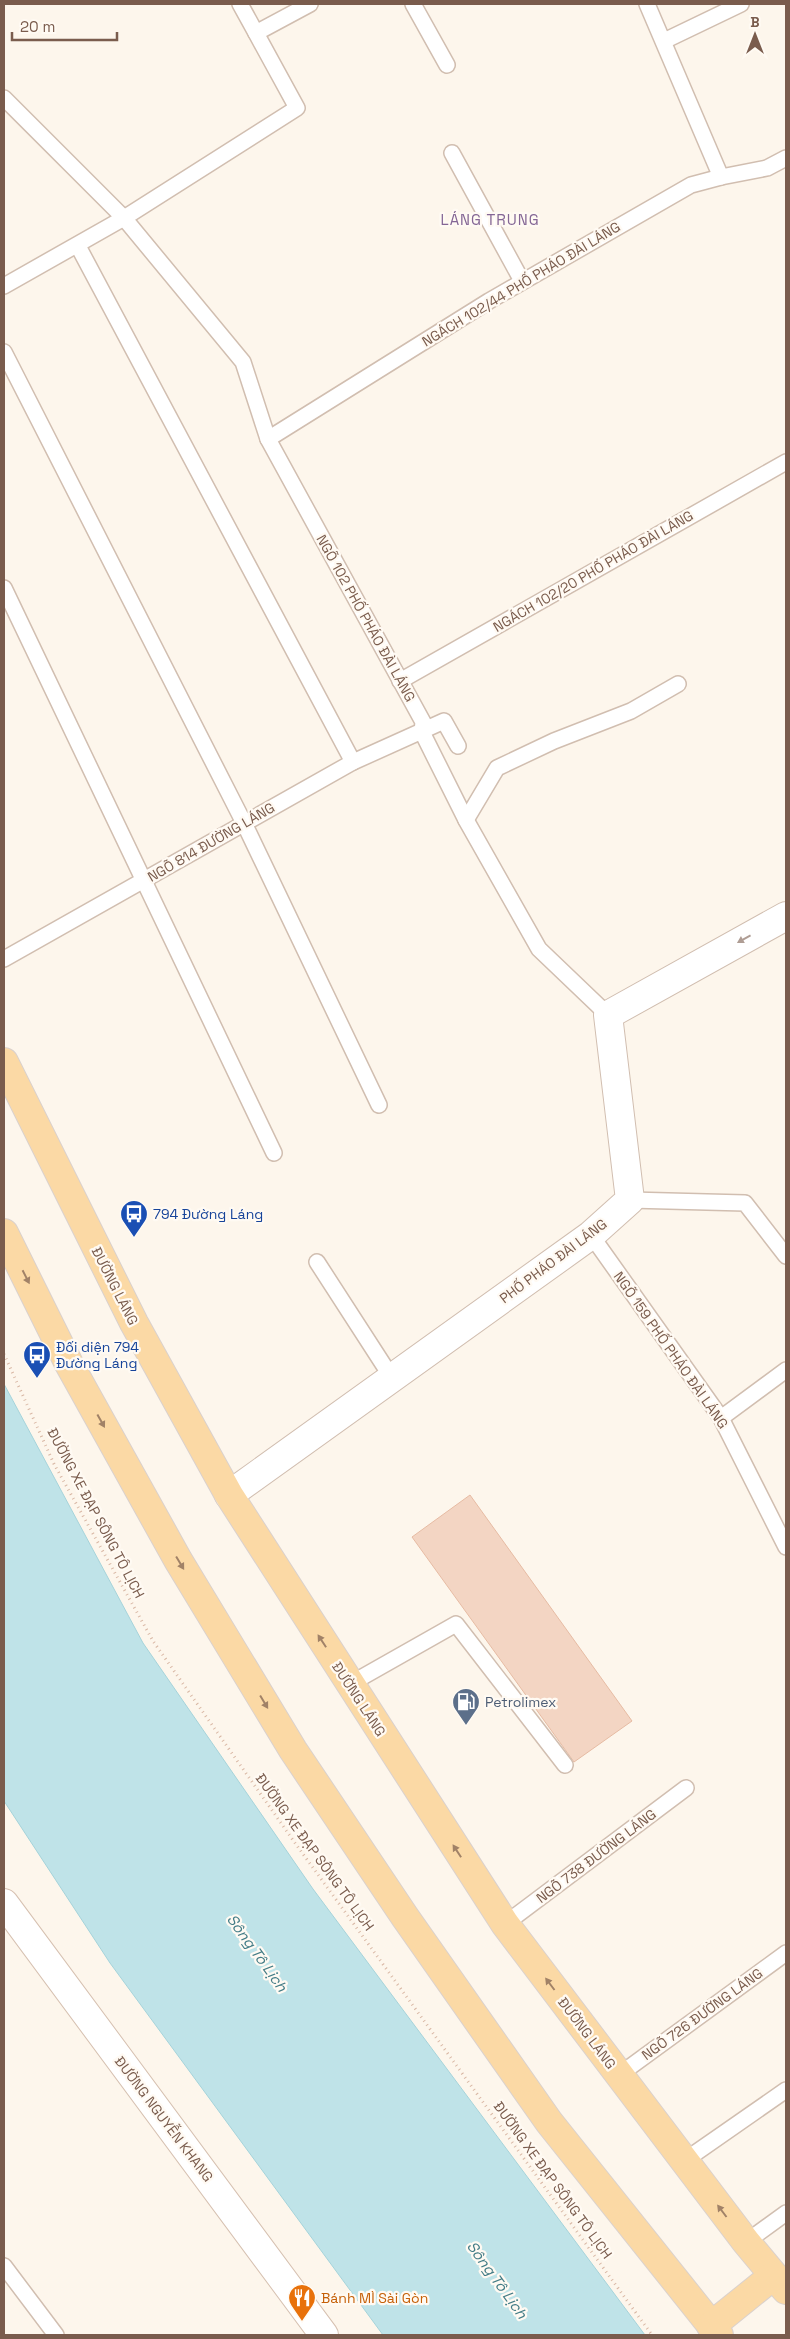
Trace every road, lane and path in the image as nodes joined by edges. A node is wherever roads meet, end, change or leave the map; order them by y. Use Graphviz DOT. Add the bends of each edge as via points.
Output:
graph roads {
  1 [pos="240,4"];
  2 [pos="310,4"];
  3 [pos="413,4"];
  4 [pos="647,4"];
  5 [pos="740,4"];
  6 [pos="256,33"];
  7 [pos="664,41"];
  8 [pos="448,65"];
  9 [pos="4,98"];
  10 [pos="452,153"];
  11 [pos="786,158"];
  12 [pos="721,176"];
  13 [pos="124,218"];
  14 [pos="78,246"];
  15 [pos="522,281"];
  16 [pos="4,286"];
  17 [pos="4,352"];
  18 [pos="268,439"];
  19 [pos="786,462"];
  20 [pos="4,588"];
  21 [pos="400,681"];
  22 [pos="678,684"];
  23 [pos="422,732"];
  24 [pos="458,746"];
  25 [pos="353,762"];
  26 [pos="466,820"];
  27 [pos="244,823"];
  28 [pos="144,881"];
  29 [pos="786,916"];
  30 [pos="4,959"];
  31 [pos="608,1015"];
  32 [pos="4,1062"];
  33 [pos="379,1105"];
  34 [pos="274,1153"];
  35 [pos="630,1200"];
  36 [pos="4,1233"];
  37 [pos="591,1235"];
  38 [pos="786,1256"];
  39 [pos="317,1262"];
  40 [pos="4,1354"];
  41 [pos="786,1370"];
  42 [pos="392,1378"];
  43 [pos="721,1418"];
  44 [pos="229,1495"];
  45 [pos="786,1547"];
  46 [pos="350,1684"];
  47 [pos="564,1765"];
  48 [pos="686,1788"];
  49 [pos="6,1911"];
  50 [pos="506,1924"];
  51 [pos="786,1953"];
  52 [pos="619,2075"];
  53 [pos="786,2090"];
  54 [pos="684,2161"];
  55 [pos="786,2213"];
  56 [pos="746,2242"];
  57 [pos="4,2266"];
  58 [pos="780,2283"];
  59 [pos="715,2330"];
  60 [pos="56,2335"];
  61 [pos="324,2335"];
  62 [pos="652,2335"];
  1 -- 6 [label="lane"];
  2 -- 6 [label="lane"];
  3 -- 8 [label="lane"];
  4 -- 7 [label="lane"];
  5 -- 7 [label="lane"];
  6 -- 13 [label="lane" via="297,108"];
  7 -- 12 [label="lane"];
  9 -- 13 [label="lane, NGÕ 102 PHỐ PHÁO ĐÀI LÁNG"];
  10 -- 15 [label="lane"];
  11 -- 12 [label="lane, NGÁCH 102/44 PHỐ PHÁO ĐÀI LÁNG" via="767,168"];
  12 -- 15 [label="lane, NGÁCH 102/44 PHỐ PHÁO ĐÀI LÁNG" via="691,185"];
  13 -- 14 [label="lane"];
  13 -- 18 [label="lane, NGÕ 102 PHỐ PHÁO ĐÀI LÁNG" via="243,362"];
  14 -- 16 [label="lane"];
  14 -- 25 [label="lane"];
  15 -- 18 [label="lane, NGÁCH 102/44 PHỐ PHÁO ĐÀI LÁNG"];
  17 -- 27 [label="lane"];
  18 -- 21 [label="lane, NGÕ 102 PHỐ PHÁO ĐÀI LÁNG"];
  19 -- 21 [label="lane, NGÁCH 102/20 PHỐ PHÁO ĐÀI LÁNG"];
  20 -- 28 [label="lane"];
  21 -- 23 [label="lane, NGÕ 102 PHỐ PHÁO ĐÀI LÁNG" via="423,722"];
  22 -- 26 [label="lane" via="631,711 497,768"];
  23 -- 24 [label="lane, NGÕ 814 ĐƯỜNG LÁNG" via="444,721"];
  23 -- 25 [label="lane, NGÕ 814 ĐƯỜNG LÁNG"];
  23 -- 26 [label="lane, NGÕ 102 PHỐ PHÁO ĐÀI LÁNG"];
  25 -- 27 [label="lane, NGÕ 814 ĐƯỜNG LÁNG"];
  26 -- 31 [label="lane, NGÕ 102 PHỐ PHÁO ĐÀI LÁNG" via="539,949"];
  27 -- 28 [label="lane, NGÕ 814 ĐƯỜNG LÁNG"];
  27 -- 33 [label="lane"];
  28 -- 30 [label="lane, NGÕ 814 ĐƯỜNG LÁNG"];
  28 -- 34 [label="lane"];
  29 -- 31 [label="street, one-way"];
  31 -- 35 [label="street"];
  32 -- 44 [label="main road, ĐƯỜNG LÁNG" via="134,1323"];
  35 -- 37 [label="street, PHỐ PHÁO ĐÀI LÁNG"];
  35 -- 38 [label="lane" via="745,1203"];
  36 -- 59 [label="main road, one-way" via="69,1364 178,1560 293,1750 549,2122"];
  37 -- 42 [label="street, PHỐ PHÁO ĐÀI LÁNG"];
  37 -- 43 [label="lane, NGÕ 159 PHỐ PHÁO ĐÀI LÁNG"];
  39 -- 42 [label="lane"];
  40 -- 62 [label="path, ĐƯỜNG XE ĐẠP SÔNG TÔ LỊCH" via="54,1464 153,1641 295,1844"];
  41 -- 43 [label="lane"];
  42 -- 44 [label="street, PHỐ PHÁO ĐÀI LÁNG"];
  43 -- 45 [label="lane, NGÕ 159 PHỐ PHÁO ĐÀI LÁNG"];
  46 -- 44 [label="main road, ĐƯỜNG LÁNG, one-way"];
  46 -- 47 [label="lane" via="456,1624"];
  50 -- 46 [label="main road, ĐƯỜNG LÁNG, one-way"];
  48 -- 50 [label="lane, NGÕ 738 ĐƯỜNG LÁNG"];
  49 -- 61 [label="street, ĐƯỜNG NGUYỄN KHANG"];
  52 -- 50 [label="main road, ĐƯỜNG LÁNG, one-way"];
  51 -- 52 [label="lane, NGÕ 726 ĐƯỜNG LÁNG"];
  52 -- 54 [label="main road, ĐƯỜNG LÁNG"];
  53 -- 54 [label="lane"];
  56 -- 54 [label="main road, ĐƯỜNG LÁNG, one-way"];
  55 -- 56 [label="lane"];
  56 -- 58 [label="main road, ĐƯỜNG LÁNG"];
  57 -- 60 [label="lane"];
  58 -- 59 [label="main road"];
}
